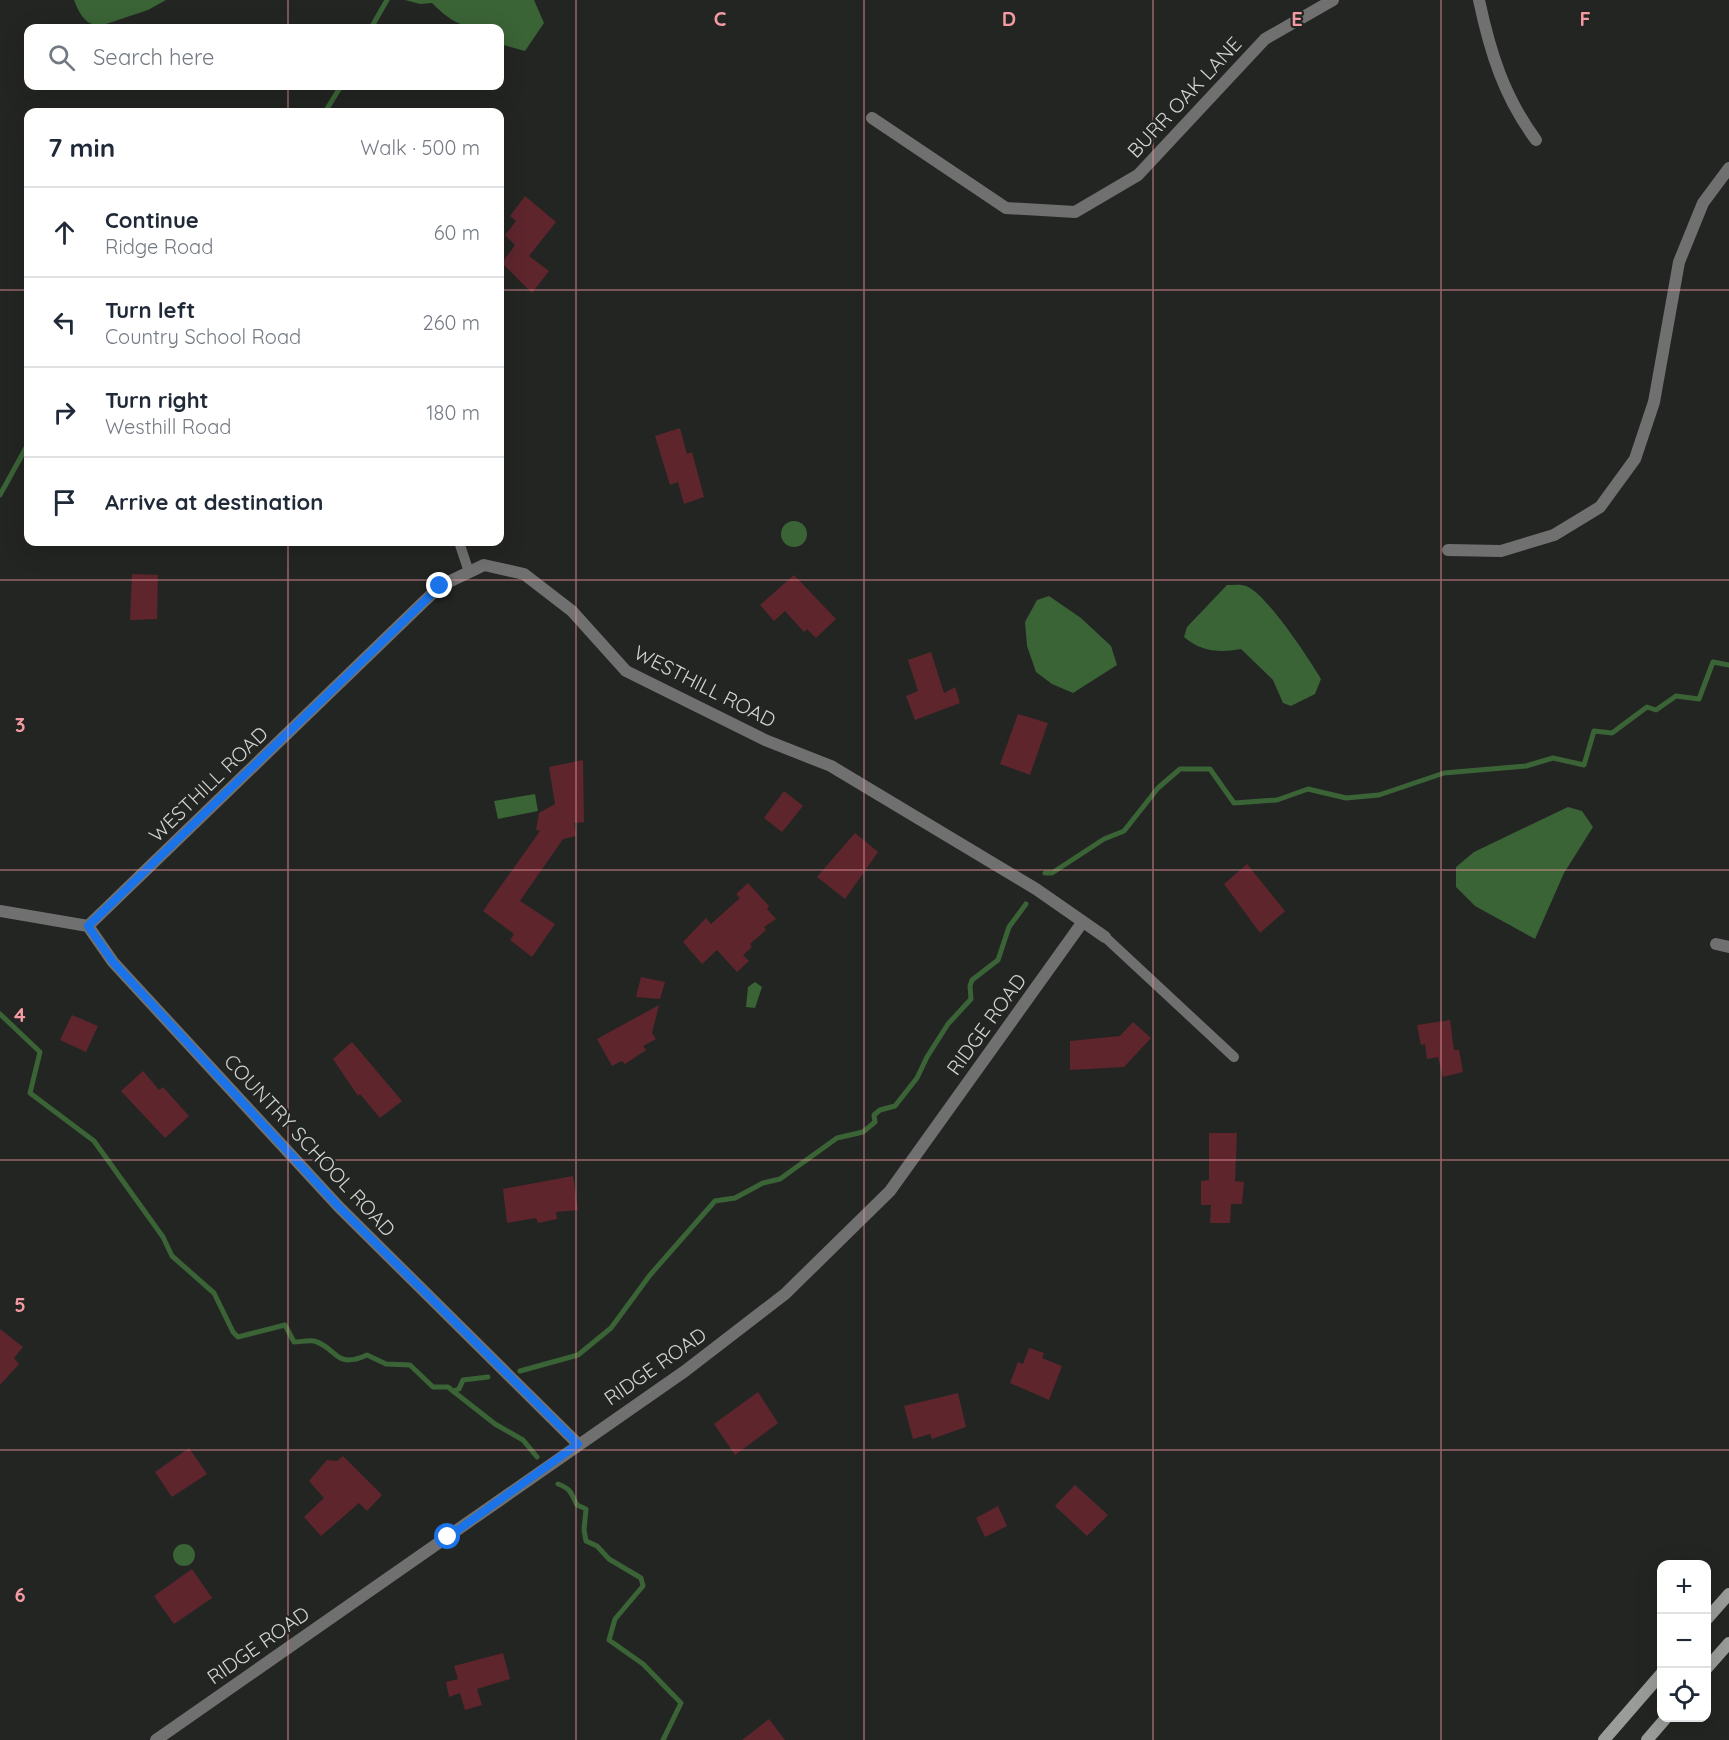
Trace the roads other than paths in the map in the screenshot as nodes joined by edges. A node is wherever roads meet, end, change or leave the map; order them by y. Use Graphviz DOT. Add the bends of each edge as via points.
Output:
graph roads {
  1 [pos="1333,0"];
  2 [pos="1479,0"];
  3 [pos="872,118"];
  4 [pos="1536,140"];
  5 [pos="1729,168"];
  6 [pos="460,546"];
  7 [pos="1448,550"];
  8 [pos="469,572"];
  9 [pos="0,911"];
  10 [pos="1082,923"];
  11 [pos="88,926"];
  12 [pos="1106,937"];
  13 [pos="1234,1057"];
  14 [pos="578,1444"];
  15 [pos="1729,1594"];
  16 [pos="1711,1615"];
  17 [pos="1729,1643"];
  18 [pos="1708,1668"];
  19 [pos="1657,1679"];
  20 [pos="1663,1722"];
  21 [pos="156,1740"];
  22 [pos="1604,1740"];
  23 [pos="1647,1740"];
  1 -- 3 [label="street, BURR OAK LANE" via="1265,39 1138,175 1075,212 1006,208"];
  2 -- 4 [label="street" via="1498,74"];
  5 -- 7 [label="street" via="1703,203 1679,262 1654,402 1635,459 1600,507 1554,535 1501,551"];
  6 -- 8 [label="lane"];
  8 -- 10 [label="street, WESTHILL ROAD" via="484,565 524,574 573,611 626,671 756,736 831,766 1036,889"];
  8 -- 11 [label="street, WESTHILL ROAD" via="440,586"];
  9 -- 11 [label="street"];
  10 -- 12 [label="street, WESTHILL ROAD"];
  10 -- 14 [label="street, RIDGE ROAD" via="890,1191 867,1215 785,1294 685,1371"];
  11 -- 14 [label="street, COUNTRY SCHOOL ROAD" via="126,975 339,1207"];
  12 -- 13 [label="lane"];
  14 -- 21 [label="street, RIDGE ROAD"];
  15 -- 16 [label="street"];
  17 -- 18 [label="street"];
  19 -- 22 [label="street"];
  20 -- 23 [label="street"];
}
